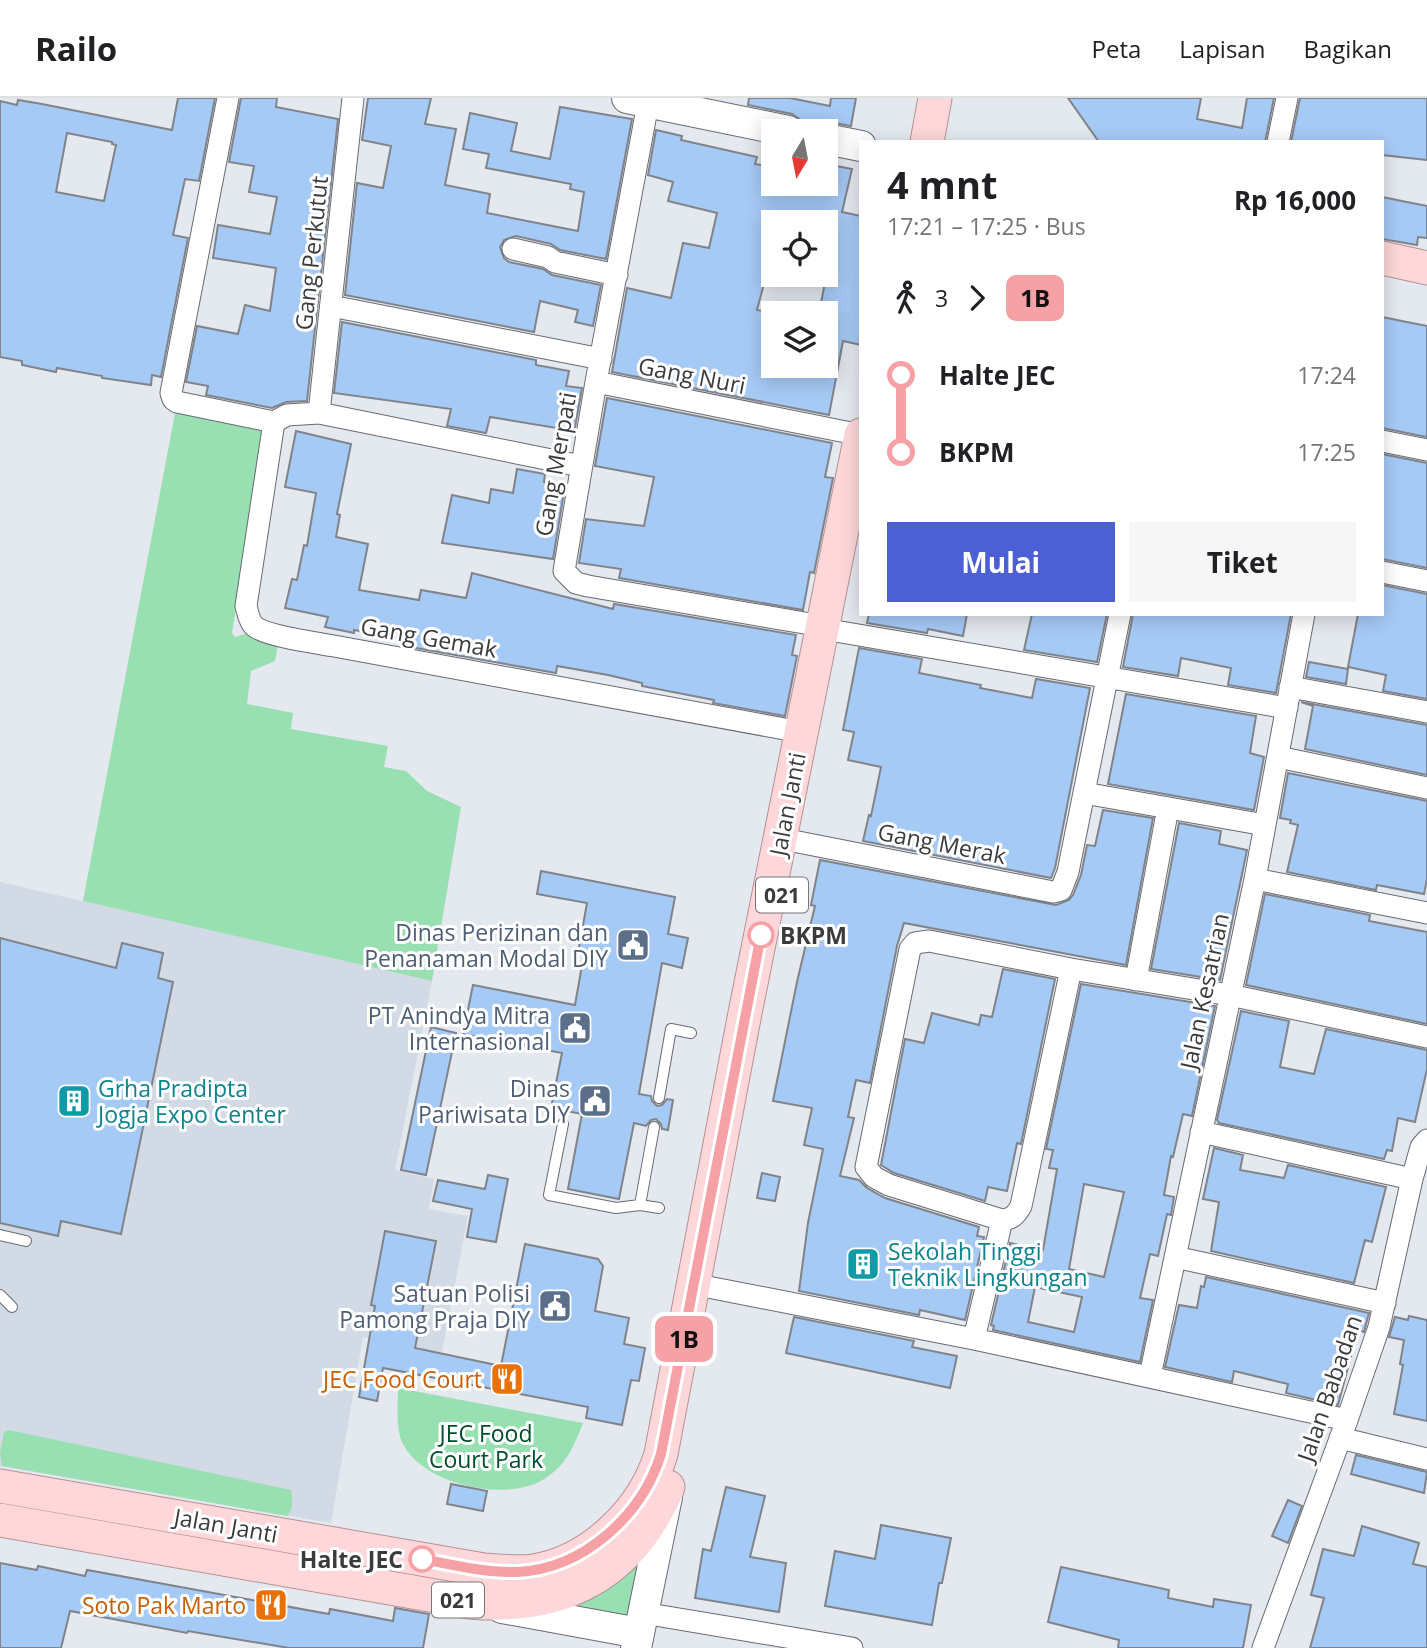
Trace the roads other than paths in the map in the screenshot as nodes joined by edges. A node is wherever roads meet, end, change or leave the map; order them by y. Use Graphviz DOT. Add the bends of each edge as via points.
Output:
graph roads {
  1 [pos="228,98"];
  2 [pos="353,98"];
  3 [pos="935,98"];
  4 [pos="1287,98"];
  5 [pos="641,99"];
  6 [pos="761,125"];
  7 [pos="927,140"];
  8 [pos="1278,140"];
  9 [pos="838,141"];
  10 [pos="859,146"];
  11 [pos="513,249"];
  12 [pos="1384,258"];
  13 [pos="1427,268"];
  14 [pos="617,275"];
  15 [pos="331,306"];
  16 [pos="601,359"];
  17 [pos="596,382"];
  18 [pos="319,413"];
  19 [pos="274,422"];
  20 [pos="859,435"];
  21 [pos="1384,441"];
  22 [pos="859,447"];
  23 [pos="1427,450"];
  24 [pos="581,466"];
  25 [pos="859,512"];
  26 [pos="1384,572"];
  27 [pos="1427,581"];
  28 [pos="1120,616"];
  29 [pos="1304,616"];
  30 [pos="829,629"];
  31 [pos="1108,677"];
  32 [pos="1289,698"];
  33 [pos="1427,712"];
  34 [pos="801,732"];
  35 [pos="1278,757"];
  36 [pos="1427,788"];
  37 [pos="1084,793"];
  38 [pos="1168,807"];
  39 [pos="1265,825"];
  40 [pos="793,841"];
  41 [pos="1255,879"];
  42 [pos="1427,913"];
  43 [pos="1071,969"];
  44 [pos="1136,980"];
  45 [pos="1230,995"];
  46 [pos="691,1033"];
  47 [pos="1427,1037"];
  48 [pos="659,1098"];
  49 [pos="563,1124"];
  50 [pos="654,1127"];
  51 [pos="1201,1132"];
  52 [pos="1427,1140"];
  53 [pos="1412,1179"];
  54 [pos="640,1205"];
  55 [pos="659,1208"];
  56 [pos="1002,1220"];
  57 [pos="0,1235"];
  58 [pos="0,1244"];
  59 [pos="1175,1257"];
  60 [pos="708,1287"];
  61 [pos="0,1295"];
  62 [pos="1385,1303"];
  63 [pos="12,1307"];
  64 [pos="974,1339"];
  65 [pos="1150,1376"];
  66 [pos="1343,1429"];
  67 [pos="1427,1459"];
  68 [pos="672,1472"];
  69 [pos="0,1486"];
  70 [pos="0,1520"];
  71 [pos="470,1602"];
  72 [pos="557,1618"];
  73 [pos="640,1631"];
  74 [pos="602,1648"];
  75 [pos="852,1648"];
  76 [pos="1263,1648"];
  1 -- 19 [label="street" via="171,393 177,402"];
  2 -- 15 [label="street, Gang Perkutut"];
  3 -- 7 [label="main road"];
  4 -- 8 [label="street"];
  5 -- 6 [label="street"];
  5 -- 14 [label="street, Gang Merpati"];
  9 -- 10 [label="street"];
  11 -- 14 [label="street"];
  12 -- 13 [label="main road"];
  14 -- 16 [label="street, Gang Merpati"];
  15 -- 16 [label="street"];
  15 -- 18 [label="street, Gang Perkutut"];
  16 -- 17 [label="street, Gang Merpati"];
  17 -- 20 [label="street, Gang Nuri"];
  17 -- 24 [label="street, Gang Merpati"];
  18 -- 19 [label="street" via="288,415"];
  18 -- 24 [label="street"];
  19 -- 34 [label="street, Gang Gemak" via="246,606 255,627 334,646"];
  21 -- 23 [label="street"];
  22 -- 30 [label="main road, Jalan Janti / 021"];
  24 -- 30 [label="street, Gang Merpati" via="564,570 576,583"];
  25 -- 30 [label="main road, Jalan Janti / 021"];
  26 -- 27 [label="street"];
  28 -- 31 [label="street"];
  29 -- 32 [label="street, Jalan Kesatrian"];
  30 -- 31 [label="street"];
  30 -- 34 [label="main road, Jalan Janti / 021"];
  30 -- 40 [label="main road, Jalan Janti / 021"];
  31 -- 32 [label="street"];
  31 -- 37 [label="street"];
  32 -- 33 [label="street"];
  32 -- 35 [label="street, Jalan Kesatrian"];
  34 -- 69 [label="main road, Jalan Janti / 021" via="661,1454 644,1493 614,1528 563,1563 532,1571 500,1571"];
  35 -- 36 [label="street"];
  35 -- 39 [label="street, Jalan Kesatrian"];
  37 -- 38 [label="street"];
  37 -- 40 [label="street, Gang Merak" via="1068,872 1061,890 1053,892"];
  38 -- 39 [label="street"];
  38 -- 44 [label="street"];
  39 -- 41 [label="street, Jalan Kesatrian"];
  40 -- 60 [label="main road, Jalan Janti / 021"];
  41 -- 42 [label="street"];
  41 -- 45 [label="street, Jalan Kesatrian"];
  43 -- 44 [label="street"];
  43 -- 56 [label="street" via="1021,1206 1016,1215"];
  43 -- 56 [label="street" via="929,941 915,943 910,949 866,1167 889,1185"];
  44 -- 45 [label="street"];
  45 -- 47 [label="street"];
  45 -- 51 [label="street, Jalan Kesatrian"];
  46 -- 48 [label="lane" via="671,1029"];
  49 -- 54 [label="lane" via="549,1195 616,1208"];
  50 -- 54 [label="lane"];
  51 -- 53 [label="street"];
  51 -- 59 [label="street, Jalan Kesatrian"];
  52 -- 53 [label="street, Jalan Babadan"];
  53 -- 62 [label="street, Jalan Babadan"];
  54 -- 55 [label="lane"];
  56 -- 64 [label="street"];
  57 -- 58 [label="lane" via="26,1241"];
  59 -- 62 [label="street"];
  59 -- 65 [label="street, Jalan Kesatrian"];
  60 -- 64 [label="street"];
  60 -- 68 [label="main road, Jalan Janti / 021"];
  61 -- 63 [label="lane"];
  62 -- 66 [label="street, Jalan Babadan"];
  64 -- 65 [label="street"];
  65 -- 66 [label="street"];
  66 -- 67 [label="street"];
  66 -- 76 [label="street, Jalan Babadan"];
  68 -- 71 [label="main road, Jalan Janti / 021" via="660,1506 641,1535 618,1562 591,1582 539,1600"];
  68 -- 73 [label="street"];
  70 -- 71 [label="main road, Jalan Janti / 021"];
  71 -- 72 [label="street"];
  72 -- 73 [label="street"];
  72 -- 74 [label="street"];
  73 -- 75 [label="street"];
}
